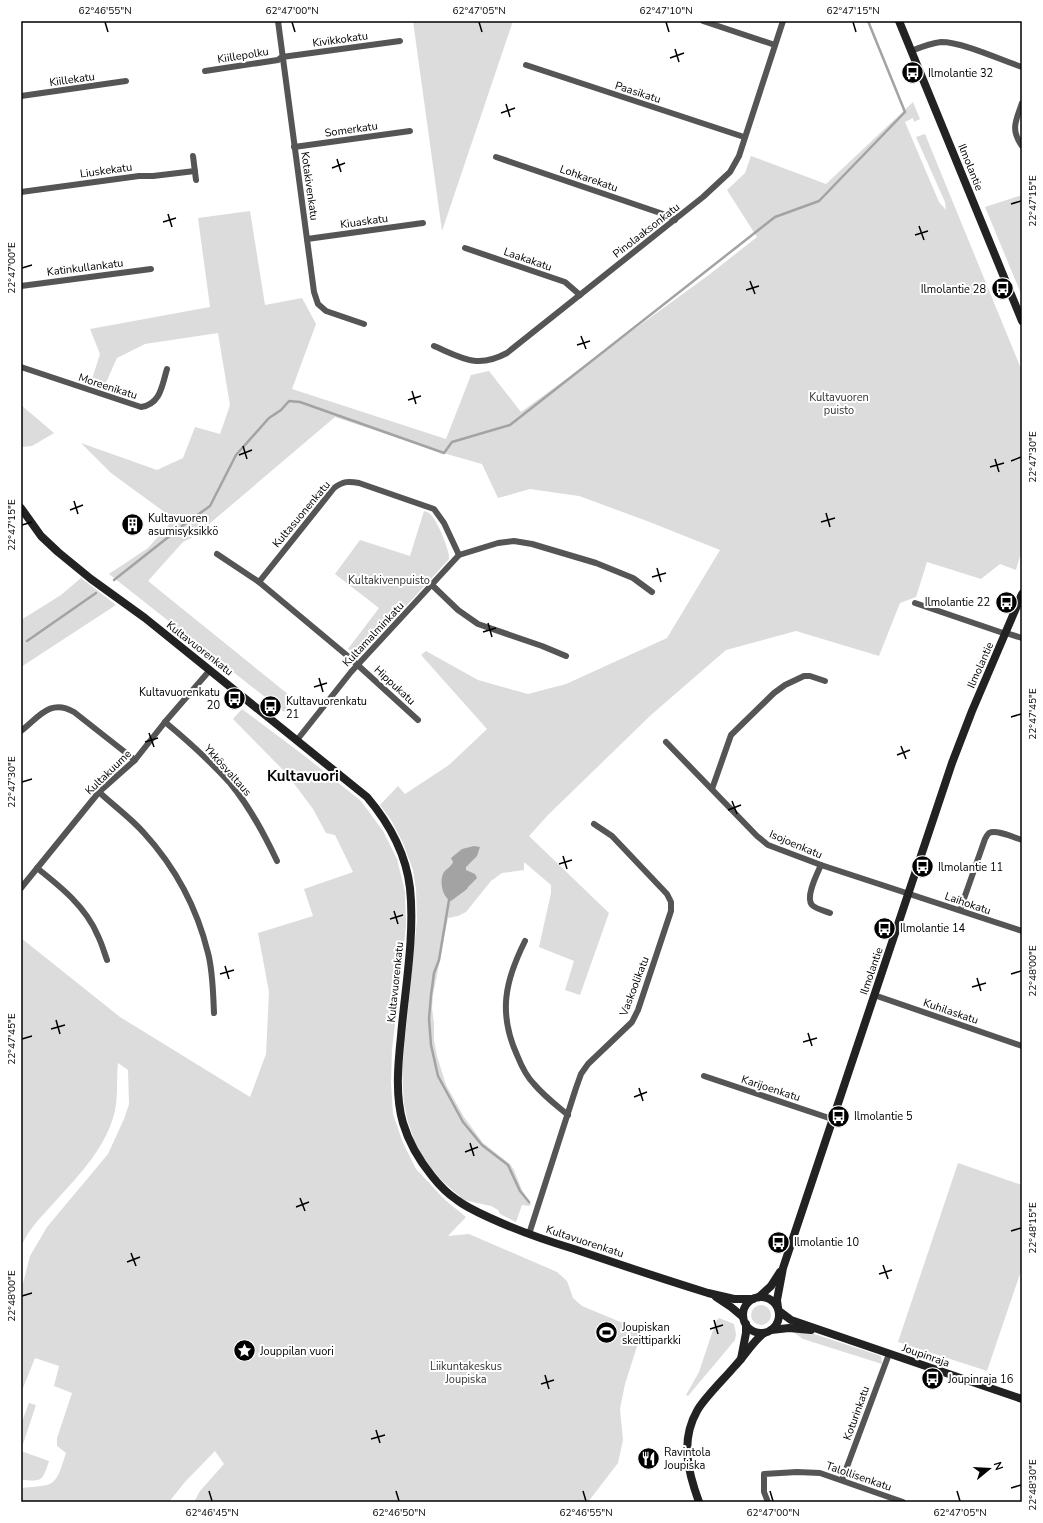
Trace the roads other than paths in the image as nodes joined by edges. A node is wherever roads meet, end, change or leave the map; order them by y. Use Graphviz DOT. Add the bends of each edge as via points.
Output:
graph roads {
  1 [pos="278,21"];
  2 [pos="703,21"];
  3 [pos="783,21"];
  4 [pos="899,21"];
  5 [pos="400,41"];
  6 [pos="775,45"];
  7 [pos="912,51"];
  8 [pos="282,57"];
  9 [pos="526,65"];
  10 [pos="1022,67"];
  11 [pos="205,71"];
  12 [pos="126,81"];
  13 [pos="21,96"];
  14 [pos="1022,103"];
  15 [pos="410,131"];
  16 [pos="744,137"];
  17 [pos="1022,146"];
  18 [pos="294,148"];
  19 [pos="193,156"];
  20 [pos="496,157"];
  21 [pos="194,171"];
  22 [pos="196,180"];
  23 [pos="21,192"];
  24 [pos="675,220"];
  25 [pos="423,223"];
  26 [pos="307,239"];
  27 [pos="465,248"];
  28 [pos="151,269"];
  29 [pos="21,286"];
  30 [pos="580,295"];
  31 [pos="1022,321"];
  32 [pos="364,324"];
  33 [pos="434,346"];
  34 [pos="21,367"];
  35 [pos="167,369"];
  36 [pos="21,508"];
  37 [pos="217,554"];
  38 [pos="459,555"];
  39 [pos="258,582"];
  40 [pos="432,585"];
  41 [pos="652,592"];
  42 [pos="1022,594"];
  43 [pos="915,603"];
  44 [pos="1006,633"];
  45 [pos="1022,638"];
  46 [pos="566,656"];
  47 [pos="358,664"];
  48 [pos="210,670"];
  49 [pos="825,681"];
  50 [pos="418,720"];
  51 [pos="165,722"];
  52 [pos="21,731"];
  53 [pos="297,740"];
  54 [pos="666,742"];
  55 [pos="135,760"];
  56 [pos="712,789"];
  57 [pos="99,792"];
  58 [pos="594,824"];
  59 [pos="1022,840"];
  60 [pos="277,862"];
  61 [pos="821,865"];
  62 [pos="38,868"];
  63 [pos="21,888"];
  64 [pos="908,893"];
  65 [pos="960,910"];
  66 [pos="830,913"];
  67 [pos="1022,931"];
  68 [pos="525,941"];
  69 [pos="106,960"];
  70 [pos="874,995"];
  71 [pos="214,1013"];
  72 [pos="1022,1046"];
  73 [pos="704,1076"];
  74 [pos="568,1115"];
  75 [pos="832,1119"];
  76 [pos="530,1234"];
  77 [pos="783,1268"];
  78 [pos="708,1293"];
  79 [pos="756,1298"];
  80 [pos="778,1309"];
  81 [pos="744,1321"];
  82 [pos="824,1331"];
  83 [pos="768,1332"];
  84 [pos="889,1354"];
  85 [pos="741,1361"];
  86 [pos="1022,1399"];
  87 [pos="842,1480"];
  88 [pos="699,1502"];
  89 [pos="768,1502"];
  90 [pos="903,1502"];
  1 -- 8 [label="street, Kotakivenkatu"];
  2 -- 6 [label="street"];
  3 -- 6 [label="street, Pinolaaksonkatu"];
  4 -- 7 [label="street, Ilmolantie"];
  5 -- 8 [label="street, Kivikkokatu"];
  6 -- 16 [label="street, Pinolaaksonkatu"];
  7 -- 10 [label="street" via="942,42 956,44"];
  7 -- 31 [label="street, Ilmolantie"];
  8 -- 11 [label="street, Kiillepolku" via="278,60"];
  8 -- 18 [label="street, Kotakivenkatu"];
  9 -- 16 [label="street, Paasikatu"];
  12 -- 13 [label="street, Kiillekatu"];
  14 -- 17 [label="street" via="1015,126 1016,137"];
  15 -- 18 [label="street, Somerkatu"];
  16 -- 24 [label="street, Pinolaaksonkatu" via="739,156 730,172"];
  18 -- 26 [label="street, Kotakivenkatu"];
  19 -- 21 [label="street"];
  20 -- 24 [label="street, Lohkarekatu"];
  21 -- 22 [label="street"];
  21 -- 23 [label="street, Liuskekatu"];
  24 -- 30 [label="street, Pinolaaksonkatu"];
  25 -- 26 [label="street, Kiuaskatu"];
  26 -- 32 [label="street, Kotakivenkatu" via="318,304 326,311"];
  27 -- 30 [label="street, Laakakatu" via="565,282"];
  28 -- 29 [label="street, Katinkullankatu"];
  30 -- 33 [label="street, Pinolaaksonkatu" via="507,354 495,360 473,361"];
  34 -- 35 [label="street, Moreenikatu" via="141,408 154,402"];
  36 -- 48 [label="street, Kultavuorenkatu" via="41,536 58,552"];
  37 -- 39 [label="street"];
  38 -- 39 [label="street, Kultasuonenkatu" via="444,523 434,509 347,481 334,488"];
  38 -- 40 [label="street, Kultamalminkatu"];
  38 -- 41 [label="street" via="498,543 514,541 532,544 596,563 633,578"];
  39 -- 47 [label="street"];
  40 -- 46 [label="street" via="458,610 478,624"];
  40 -- 47 [label="street, Kultamalminkatu"];
  42 -- 44 [label="street, Ilmolantie"];
  43 -- 44 [label="street"];
  44 -- 45 [label="street"];
  44 -- 64 [label="street, Ilmolantie" via="952,763"];
  47 -- 50 [label="street, Hippukatu"];
  47 -- 53 [label="street, Kultamalminkatu"];
  48 -- 51 [label="street, Kultakuume"];
  48 -- 53 [label="street, Kultavuorenkatu"];
  49 -- 56 [label="street" via="804,676 774,693 731,735"];
  51 -- 55 [label="street, Kultakuume"];
  51 -- 60 [label="street, Ykkösvaltaus" via="231,784 254,818"];
  52 -- 55 [label="street" via="50,707 66,707"];
  53 -- 76 [label="street, Kultavuorenkatu" via="379,811 406,865 412,912 398,1083 403,1122 411,1144 438,1184 456,1200 492,1219"];
  54 -- 56 [label="street, Isojoenkatu"];
  55 -- 57 [label="street, Kultakuume"];
  56 -- 61 [label="street, Isojoenkatu" via="768,845"];
  57 -- 62 [label="street, Kultakuume"];
  57 -- 71 [label="street" via="144,832 183,886 208,953 213,980"];
  58 -- 74 [label="street, Vaskoolikatu" via="612,836 667,894 671,902 671,911 632,1022 588,1064 581,1074"];
  59 -- 65 [label="street" via="993,832 985,838"];
  61 -- 64 [label="street, Isojoenkatu"];
  61 -- 66 [label="street" via="809,899 813,905"];
  62 -- 63 [label="street, Kultakuume"];
  62 -- 69 [label="street" via="63,889 88,917"];
  64 -- 65 [label="street, Laihokatu"];
  64 -- 70 [label="street, Ilmolantie"];
  65 -- 67 [label="street, Laihokatu"];
  68 -- 74 [label="street" via="514,964 507,988 507,1026 522,1067 533,1084"];
  70 -- 72 [label="street, Kuhilaskatu"];
  70 -- 75 [label="street, Ilmolantie"];
  73 -- 75 [label="street, Karijoenkatu"];
  74 -- 76 [label="street, Vaskoolikatu"];
  75 -- 77 [label="street, Ilmolantie"];
  76 -- 78 [label="street, Kultavuorenkatu"];
  77 -- 79 [label="street, Ilmolantie" via="771,1286"];
  77 -- 80 [label="street, Ilmolantie" via="777,1300"];
  78 -- 79 [label="street, Kultavuorenkatu" via="734,1299"];
  78 -- 81 [label="street, Kultavuorenkatu" via="731,1307"];
  79 -- 80 [label="street" via="770,1299"];
  79 -- 81 [label="street" via="745,1307"];
  80 -- 82 [label="street, Joupinraja" via="791,1320"];
  80 -- 83 [label="street" via="778,1322"];
  81 -- 83 [label="street" via="753,1331"];
  81 -- 85 [label="street" via="746,1333"];
  82 -- 83 [label="street, Joupinraja" via="789,1328"];
  82 -- 84 [label="street, Joupinraja"];
  83 -- 85 [label="street" via="758,1337"];
  84 -- 86 [label="street, Joupinraja"];
  84 -- 87 [label="street, Koturinkatu"];
  85 -- 88 [label="street" via="697,1410 690,1424 687,1462"];
  87 -- 89 [label="street, Talollisenkatu" via="820,1473 764,1474 764,1492"];
  87 -- 90 [label="street, Talollisenkatu"];
}
